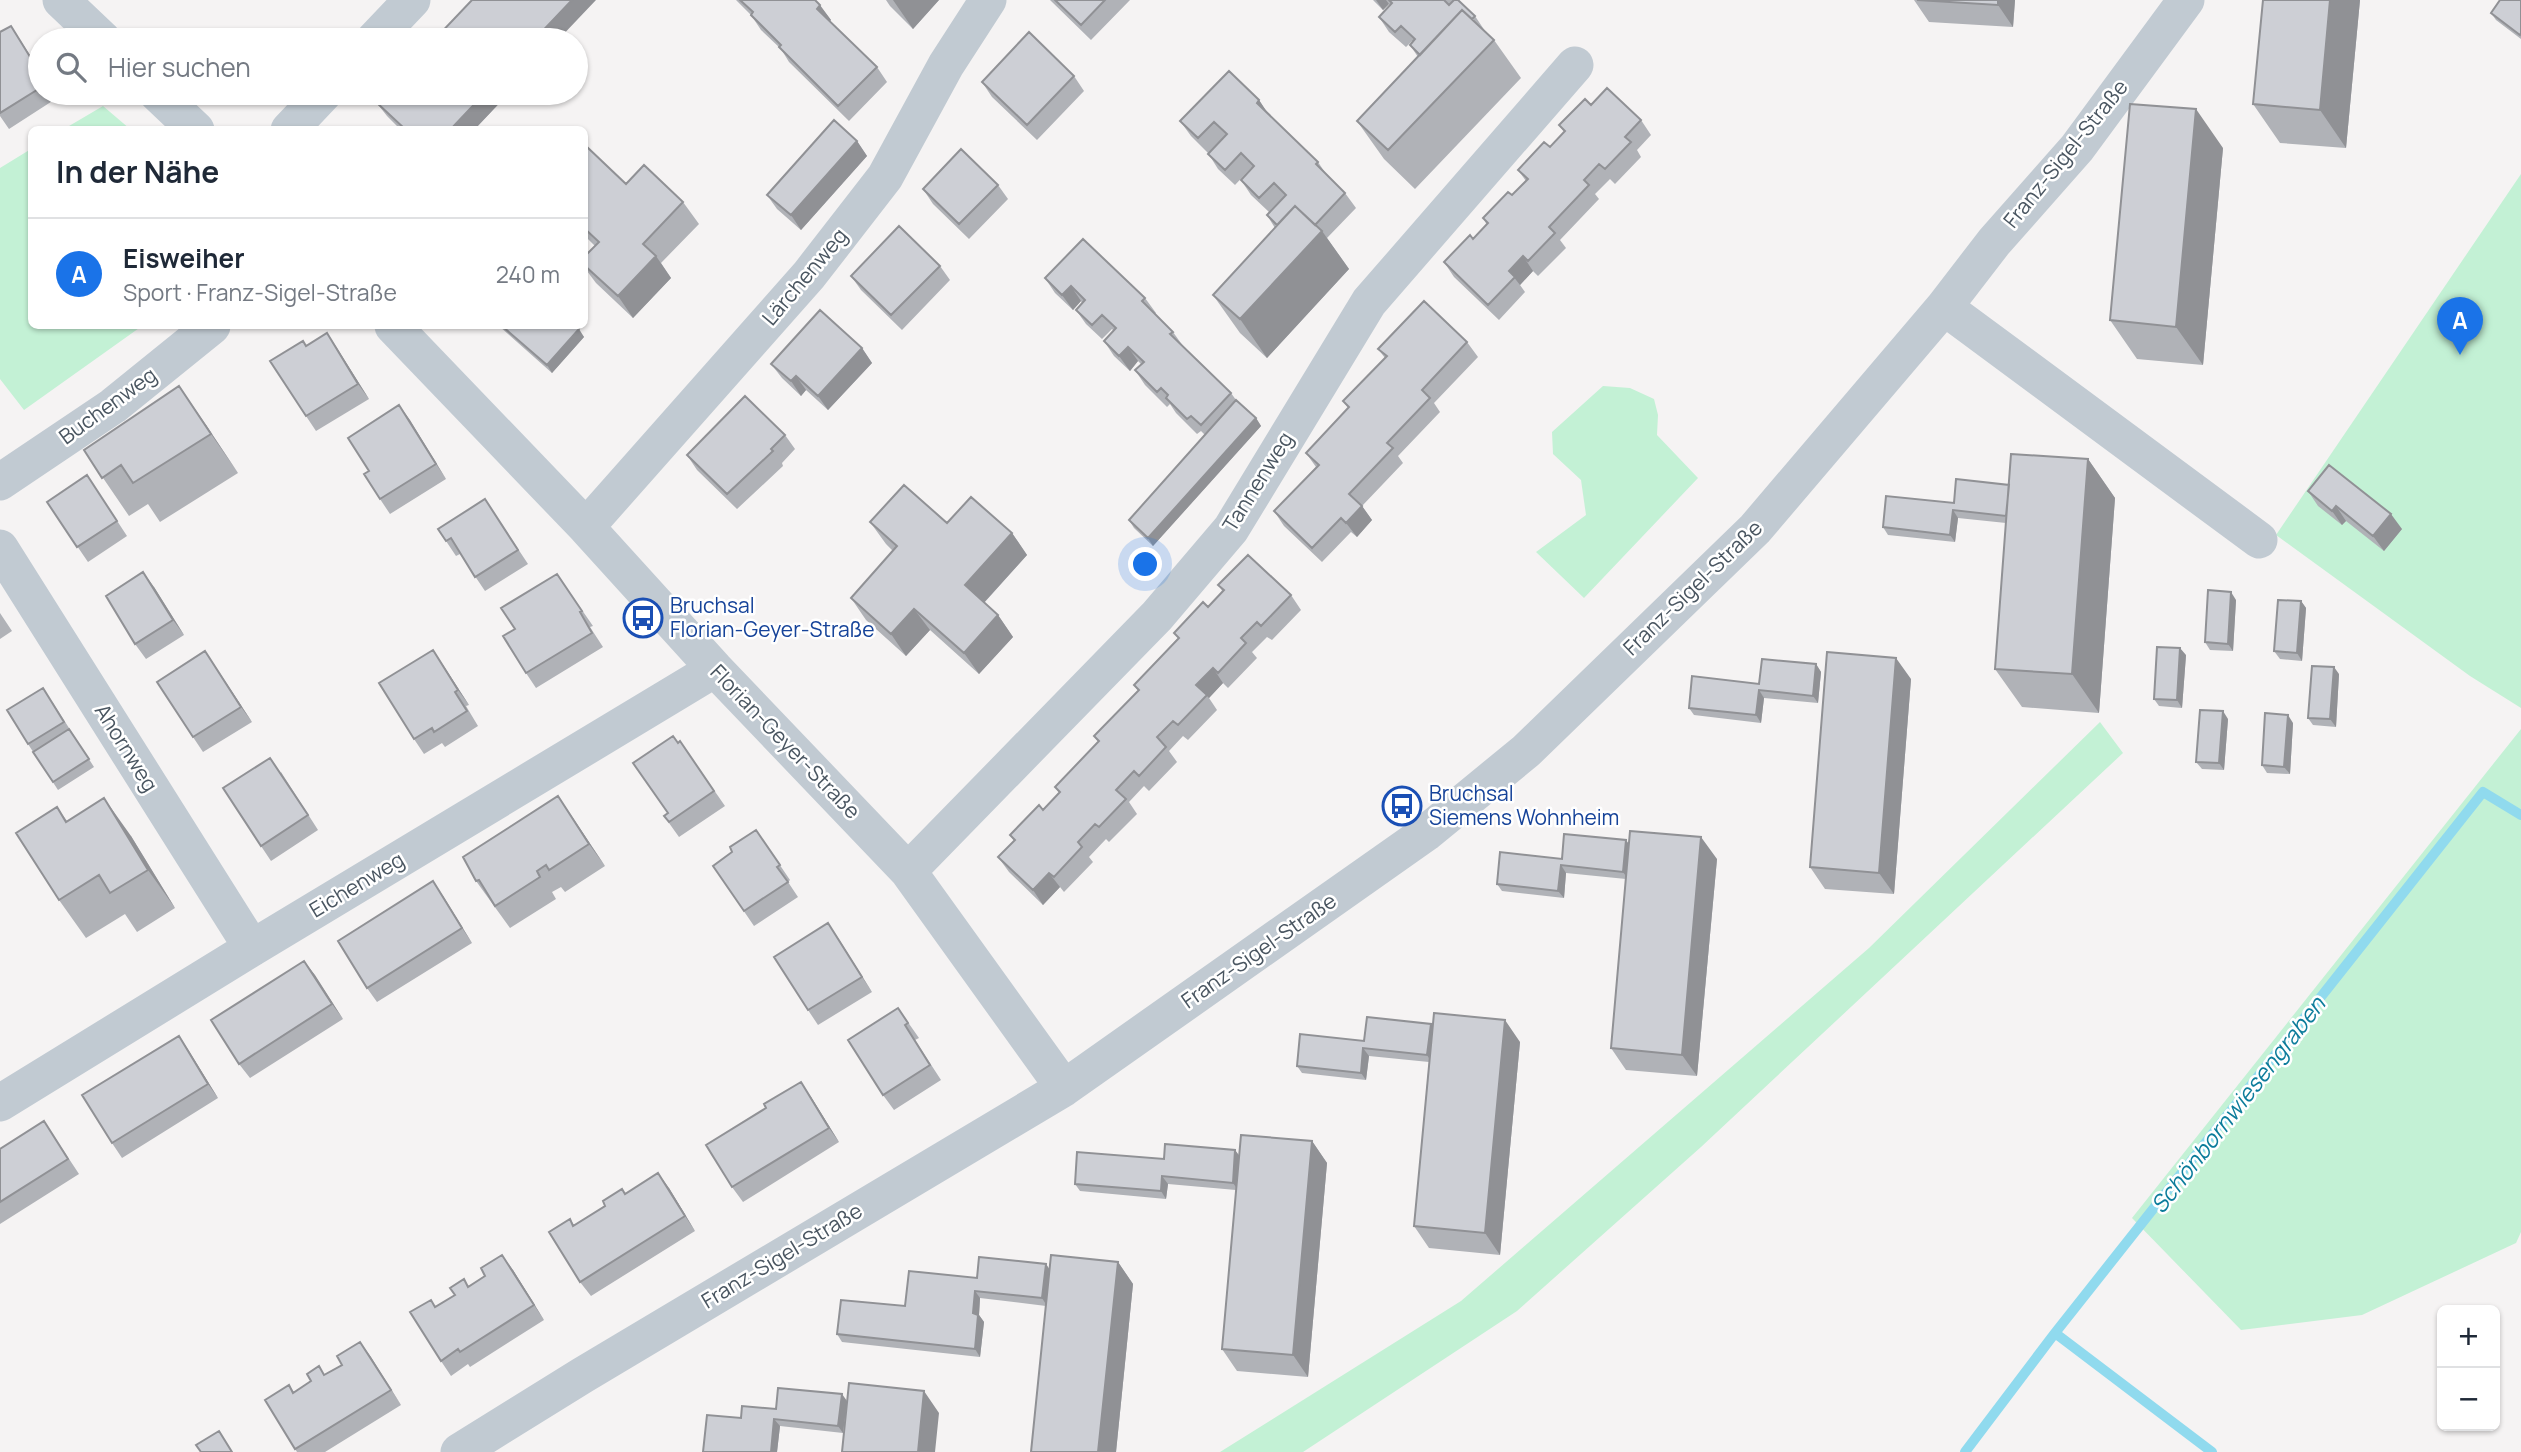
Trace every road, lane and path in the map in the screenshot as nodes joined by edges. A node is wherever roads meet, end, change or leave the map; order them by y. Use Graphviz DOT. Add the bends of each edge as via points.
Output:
graph roads {
  1 [pos="61,0"];
  2 [pos="412,0"];
  3 [pos="988,0"];
  4 [pos="2186,0"];
  5 [pos="90,28"];
  6 [pos="385,28"];
  7 [pos="1575,65"];
  8 [pos="169,105"];
  9 [pos="313,105"];
  10 [pos="191,126"];
  11 [pos="293,126"];
  12 [pos="1944,307"];
  13 [pos="208,329"];
  14 [pos="396,329"];
  15 [pos="0,482"];
  16 [pos="586,527"];
  17 [pos="2259,540"];
  18 [pos="0,548"];
  19 [pos="715,669"];
  20 [pos="908,871"];
  21 [pos="252,948"];
  22 [pos="1064,1088"];
  23 [pos="0,1103"];
  24 [pos="459,1452"];
  1 -- 5 [label="street"];
  2 -- 6 [label="street"];
  3 -- 16 [label="street, Lärchenweg" via="876,188 809,275"];
  4 -- 12 [label="street, Franz-Sigel-Straße" via="2077,148"];
  7 -- 20 [label="street, Tannenweg" via="1368,302 1231,528 1157,616"];
  8 -- 10 [label="street"];
  9 -- 11 [label="street"];
  12 -- 17 [label="street"];
  12 -- 22 [label="street, Franz-Sigel-Straße" via="1755,529 1526,751 1426,833"];
  13 -- 15 [label="street, Buchenweg" via="113,406"];
  14 -- 16 [label="street, Florian-Geyer-Straße"];
  16 -- 19 [label="street, Florian-Geyer-Straße"];
  18 -- 21 [label="street, Ahornweg"];
  19 -- 20 [label="street, Florian-Geyer-Straße"];
  19 -- 21 [label="street, Eichenweg"];
  20 -- 22 [label="street, Florian-Geyer-Straße"];
  21 -- 23 [label="street, Eichenweg"];
  22 -- 24 [label="street, Franz-Sigel-Straße"];
}
